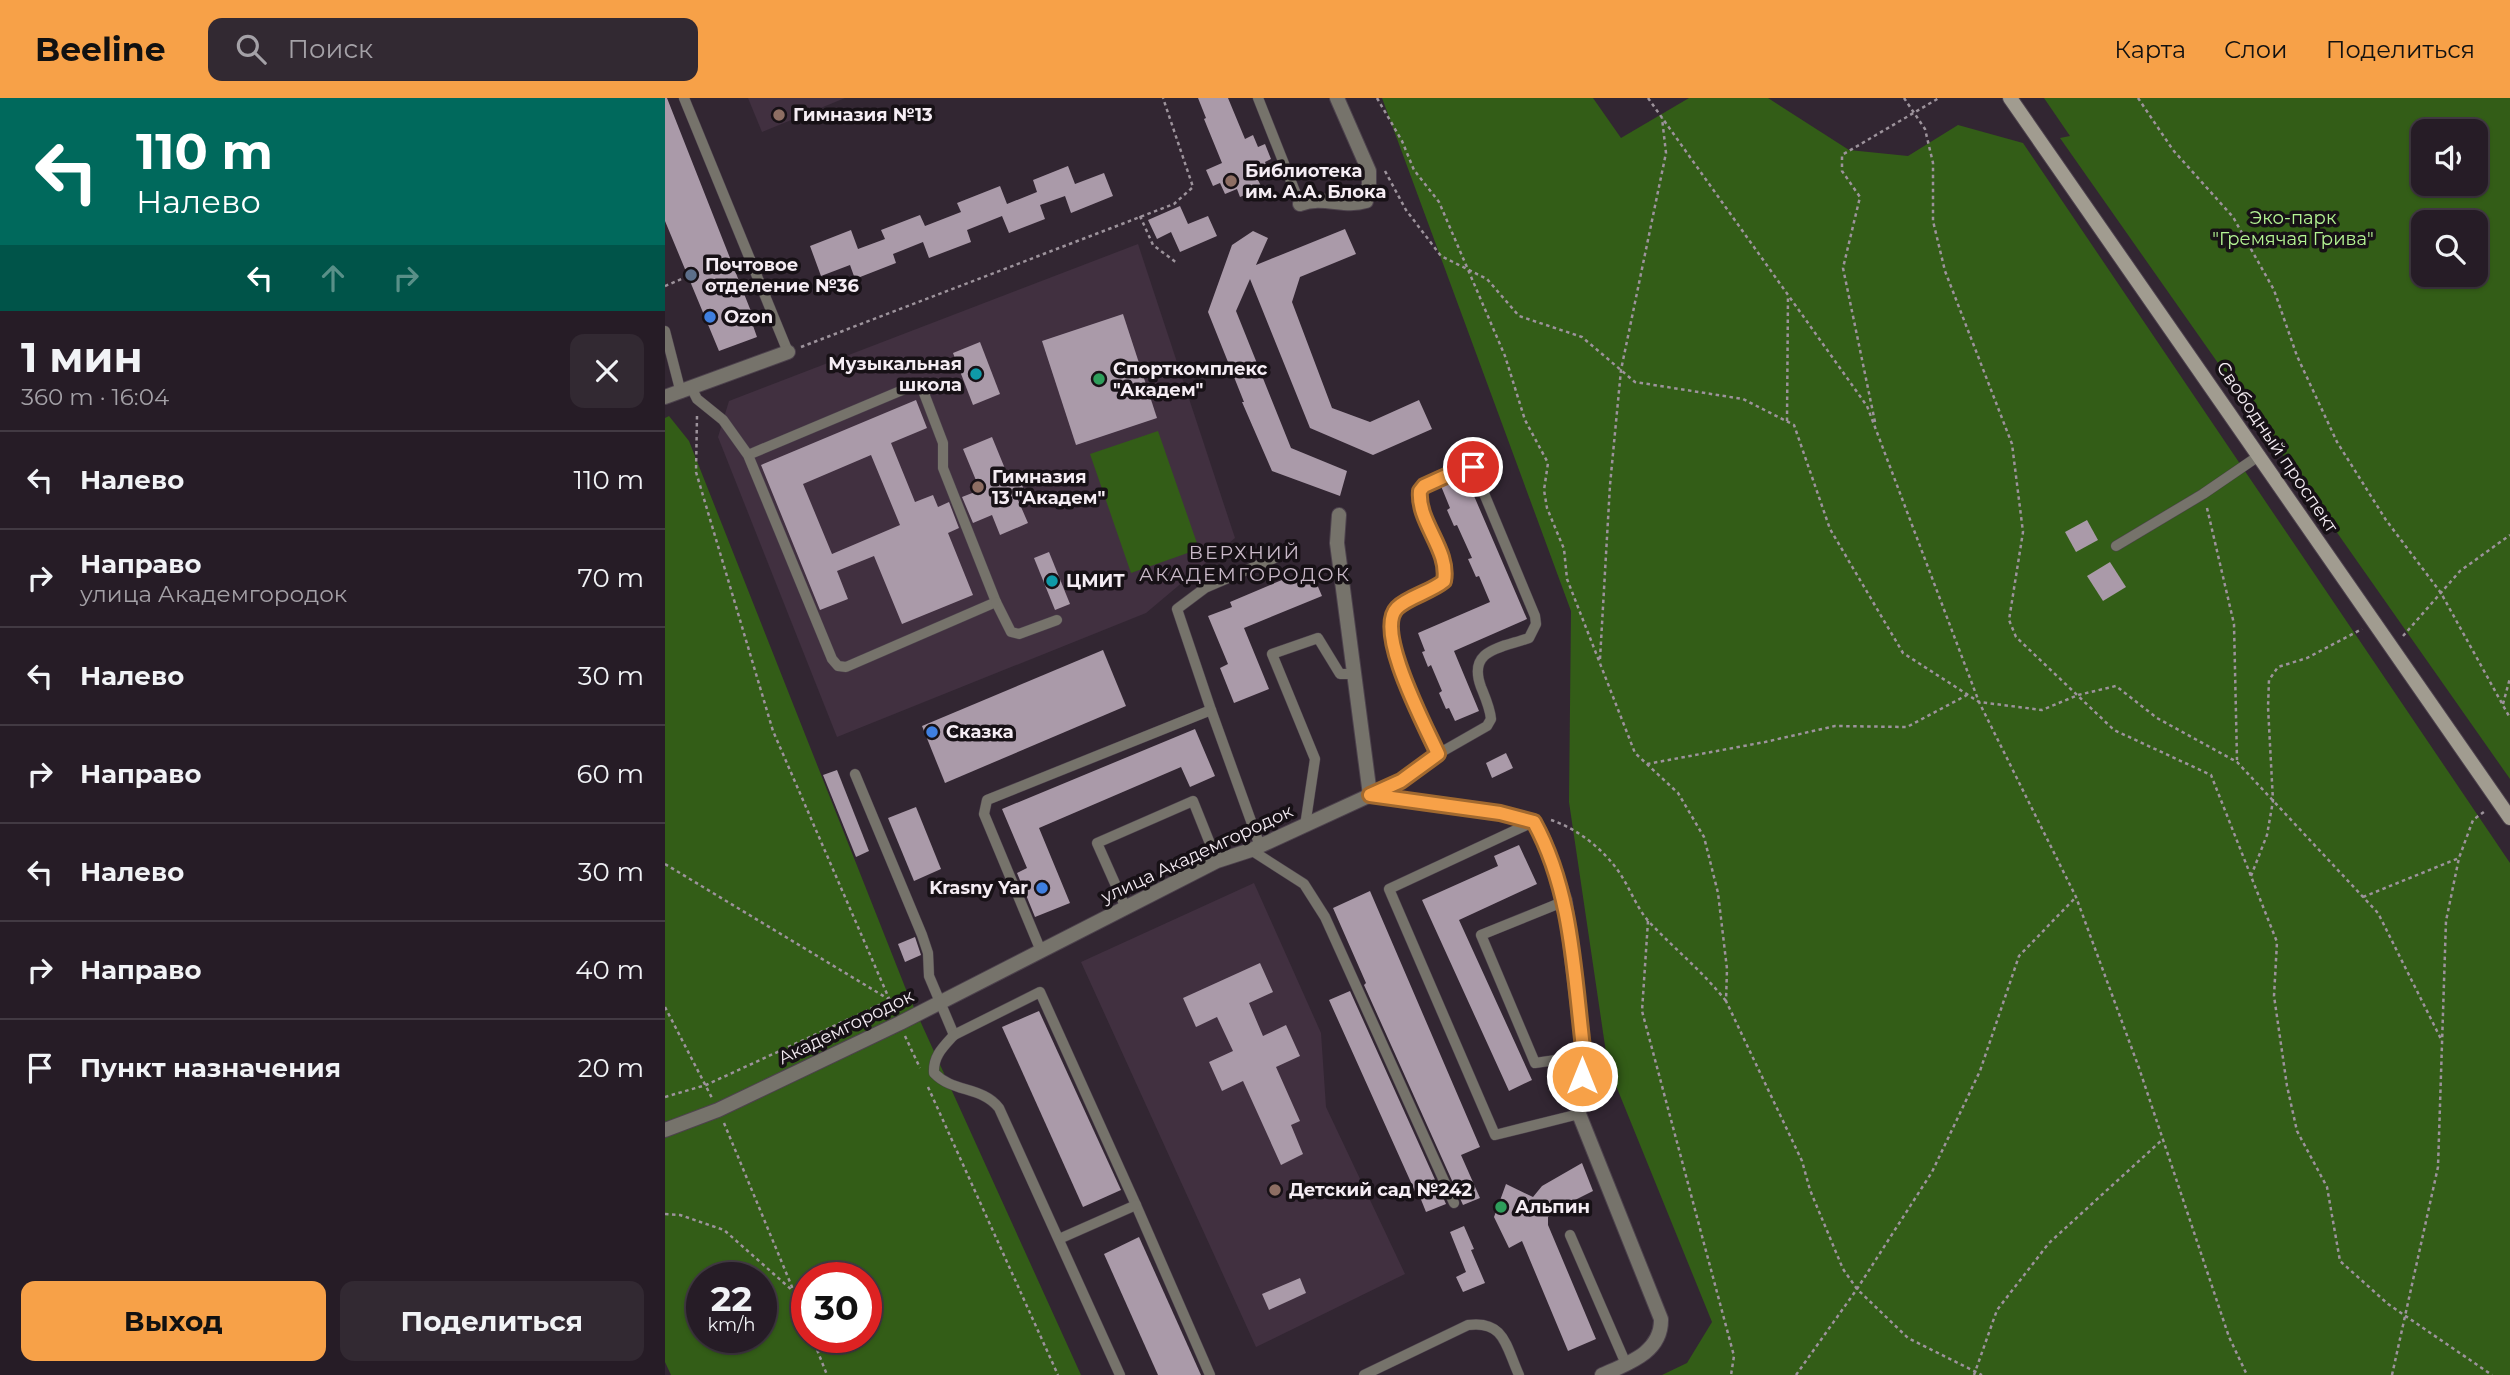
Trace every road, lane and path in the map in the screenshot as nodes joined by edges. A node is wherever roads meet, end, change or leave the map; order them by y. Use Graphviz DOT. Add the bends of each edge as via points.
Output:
graph roads {
  1 [pos="684,98"];
  2 [pos="1163,98"];
  3 [pos="1258,98"];
  4 [pos="1337,98"];
  5 [pos="1377,98"];
  6 [pos="1648,98"];
  7 [pos="1903,98"];
  8 [pos="1939,98"];
  9 [pos="2010,98"];
  10 [pos="2139,98"];
  11 [pos="1913,112"];
  12 [pos="1661,117"];
  13 [pos="1381,163"];
  14 [pos="1300,204"];
  15 [pos="1140,216"];
  16 [pos="1177,263"];
  17 [pos="1467,269"];
  18 [pos="684,278"];
  19 [pos="665,286"];
  20 [pos="1788,295"];
  21 [pos="665,331"];
  22 [pos="788,352"];
  23 [pos="1621,370"];
  24 [pos="690,393"];
  25 [pos="665,397"];
  26 [pos="1787,421"];
  27 [pos="1877,432"];
  28 [pos="748,455"];
  29 [pos="2260,455"];
  30 [pos="2203,494"];
  31 [pos="1339,515"];
  32 [pos="2510,535"];
  33 [pos="2116,546"];
  34 [pos="1284,554"];
  35 [pos="2441,593"];
  36 [pos="996,602"];
  37 [pos="1057,620"];
  38 [pos="2376,627"];
  39 [pos="2391,649"];
  40 [pos="1600,662"];
  41 [pos="1354,674"];
  42 [pos="2510,678"];
  43 [pos="1968,695"];
  44 [pos="2078,695"];
  45 [pos="1979,702"];
  46 [pos="2504,704"];
  47 [pos="1211,710"];
  48 [pos="2510,718"];
  49 [pos="1438,754"];
  50 [pos="2237,762"];
  51 [pos="1647,764"];
  52 [pos="855,774"];
  53 [pos="1370,795"];
  54 [pos="2497,800"];
  55 [pos="2273,801"];
  56 [pos="2510,818"];
  57 [pos="1534,822"];
  58 [pos="1304,826"];
  59 [pos="1256,848"];
  60 [pos="2459,858"];
  61 [pos="1217,861"];
  62 [pos="665,864"];
  63 [pos="2250,877"];
  64 [pos="2077,897"];
  65 [pos="2363,897"];
  66 [pos="1565,901"];
  67 [pos="1125,906"];
  68 [pos="1648,921"];
  69 [pos="1041,951"];
  70 [pos="890,1000"];
  71 [pos="1726,1001"];
  72 [pos="940,1003"];
  73 [pos="665,1007"];
  74 [pos="900,1023"];
  75 [pos="954,1035"];
  76 [pos="2441,1039"];
  77 [pos="1584,1056"];
  78 [pos="922,1073"];
  79 [pos="706,1085"];
  80 [pos="928,1086"];
  81 [pos="665,1097"];
  82 [pos="719,1110"];
  83 [pos="1579,1114"];
  84 [pos="665,1130"];
  85 [pos="2163,1139"];
  86 [pos="1454,1203"];
  87 [pos="1136,1205"];
  88 [pos="665,1214"];
  89 [pos="1570,1235"];
  90 [pos="1059,1239"];
  91 [pos="791,1283"];
  92 [pos="791,1289"];
  93 [pos="1857,1289"];
  94 [pos="2406,1316"];
  95 [pos="818,1353"];
  96 [pos="1626,1364"];
  97 [pos="1974,1373"];
  98 [pos="827,1375"];
  99 [pos="1058,1375"];
  100 [pos="1120,1375"];
  101 [pos="1210,1375"];
  102 [pos="1364,1375"];
  103 [pos="1519,1375"];
  104 [pos="1602,1375"];
  105 [pos="1731,1375"];
  106 [pos="1796,1375"];
  107 [pos="1982,1375"];
  108 [pos="2247,1375"];
  109 [pos="2392,1375"];
  110 [pos="2491,1375"];
  1 -- 22 [label="lane"];
  2 -- 15 [label="path" via="1193,187 1174,204"];
  3 -- 14 [label="lane"];
  4 -- 14 [label="street" via="1369,171 1366,201"];
  5 -- 17 [label="path" via="1414,170 1439,202"];
  6 -- 12 [label="path"];
  7 -- 11 [label="path"];
  8 -- 11 [label="path"];
  9 -- 29 [label="main road, Свободный проспект"];
  10 -- 35 [label="path" via="2173,150 2233,217 2274,290 2297,356 2337,442 2386,520"];
  11 -- 27 [label="path" via="1842,155 1842,171 1860,197 1843,268"];
  11 -- 44 [label="path" via="1925,129 1933,163 1933,221 1945,271 2012,443 2023,532 2009,620 2016,636"];
  12 -- 20 [label="path"];
  12 -- 23 [label="path" via="1666,153"];
  13 -- 17 [label="path" via="1406,210 1441,256"];
  15 -- 16 [label="path" via="1153,245"];
  15 -- 22 [label="path"];
  17 -- 23 [label="path" via="1487,279 1519,316 1582,337"];
  17 -- 40 [label="path" via="1505,356 1525,419 1548,463 1547,508 1564,549 1567,579"];
  18 -- 19 [label="path"];
  20 -- 26 [label="path"];
  20 -- 27 [label="path" via="1867,406"];
  21 -- 24 [label="lane"];
  22 -- 24 [label="street"];
  23 -- 26 [label="path" via="1635,382 1743,398"];
  23 -- 40 [label="path"];
  24 -- 25 [label="street"];
  24 -- 28 [label="lane" via="723,420"];
  24 -- 70 [label="path" via="696,472 773,732"];
  26 -- 43 [label="path" via="1794,425 1830,529 1903,653"];
  27 -- 45 [label="path"];
  28 -- 36 [label="lane" via="838,666 846,667"];
  28 -- 36 [label="lane" via="912,386 922,388 943,443 943,468"];
  29 -- 30 [label="lane"];
  29 -- 38 [label="main road, Свободный проспект"];
  30 -- 33 [label="lane"];
  30 -- 50 [label="path" via="2234,624"];
  31 -- 41 [label="street" via="1337,543"];
  32 -- 35 [label="path" via="2460,571"];
  34 -- 47 [label="lane" via="1205,588 1177,609"];
  35 -- 39 [label="path"];
  35 -- 46 [label="path"];
  36 -- 37 [label="lane" via="1011,632 1019,634"];
  38 -- 39 [label="main road, Свободный проспект"];
  38 -- 55 [label="path" via="2358,630 2307,658 2278,667 2269,680"];
  39 -- 54 [label="main road, Свободный проспект"];
  40 -- 51 [label="path" via="1635,753"];
  41 -- 53 [label="street"];
  41 -- 58 [label="lane" via="1340,674 1318,638 1272,654 1315,759"];
  42 -- 46 [label="path"];
  43 -- 45 [label="path"];
  43 -- 51 [label="path" via="1907,727 1835,726"];
  44 -- 45 [label="path" via="2042,710"];
  44 -- 50 [label="path" via="2116,687 2157,718"];
  44 -- 63 [label="path" via="2114,730 2211,775"];
  45 -- 64 [label="path"];
  46 -- 48 [label="path"];
  47 -- 59 [label="lane"];
  47 -- 69 [label="lane" via="987,800 984,814"];
  49 -- 49 [label="lane" via="1396,660 1391,638 1393,615 1398,607 1444,581 1444,565 1422,509 1420,491 1468,466 1473,467 1536,624 1529,638 1480,658 1476,673 1491,719 1487,726"];
  49 -- 53 [label="street, улица Академгородок" via="1401,781"];
  50 -- 55 [label="path"];
  51 -- 71 [label="path" via="1678,793 1704,836 1718,893"];
  52 -- 72 [label="lane" via="922,935 929,976"];
  53 -- 57 [label="street"];
  53 -- 58 [label="street, улица Академгородок"];
  54 -- 56 [label="main road, Свободный проспект"];
  54 -- 60 [label="path" via="2473,820"];
  55 -- 63 [label="path" via="2267,835"];
  55 -- 65 [label="path"];
  57 -- 66 [label="street"];
  57 -- 68 [label="path" via="1548,819 1587,839 1618,871"];
  57 -- 83 [label="lane" via="1389,888 1495,1135"];
  58 -- 59 [label="street, улица Академгородок"];
  59 -- 61 [label="street, улица Академгородок"];
  59 -- 86 [label="lane" via="1304,884 1325,917"];
  60 -- 65 [label="path"];
  60 -- 76 [label="path" via="2445,921"];
  61 -- 67 [label="street, улица Академгородок"];
  61 -- 67 [label="lane" via="1193,801 1097,843"];
  62 -- 70 [label="path"];
  63 -- 94 [label="path" via="2277,942 2274,996 2297,1131 2327,1187 2340,1261"];
  64 -- 85 [label="path"];
  64 -- 93 [label="path" via="2019,956 1980,1071 1932,1172"];
  65 -- 76 [label="path" via="2378,913"];
  66 -- 77 [label="street"];
  66 -- 77 [label="lane" via="1481,935 1535,1063"];
  67 -- 69 [label="street, улица Академгородок"];
  68 -- 71 [label="path"];
  68 -- 105 [label="path" via="1642,1011 1734,1356"];
  69 -- 72 [label="street, Академгородок"];
  70 -- 74 [label="path"];
  70 -- 79 [label="path"];
  71 -- 93 [label="path" via="1802,1161 1809,1190 1843,1269"];
  72 -- 74 [label="street, Академгородок"];
  72 -- 75 [label="lane"];
  73 -- 79 [label="path"];
  74 -- 78 [label="path"];
  74 -- 82 [label="street, Академгородок"];
  75 -- 87 [label="lane" via="1040,992"];
  75 -- 90 [label="lane" via="933,1062 934,1073 944,1084 994,1101"];
  76 -- 94 [label="path" via="2438,1167"];
  77 -- 83 [label="street"];
  79 -- 81 [label="path"];
  79 -- 82 [label="path"];
  80 -- 99 [label="path"];
  82 -- 84 [label="street, Академгородок"];
  82 -- 91 [label="path"];
  83 -- 96 [label="street" via="1661,1319 1656,1343"];
  85 -- 97 [label="path" via="2049,1243 1997,1310"];
  85 -- 108 [label="path" via="2229,1337"];
  87 -- 90 [label="lane"];
  87 -- 101 [label="lane"];
  88 -- 92 [label="path" via="724,1230"];
  89 -- 96 [label="lane"];
  90 -- 100 [label="lane"];
  93 -- 97 [label="path" via="1908,1338"];
  93 -- 106 [label="path"];
  94 -- 109 [label="path"];
  94 -- 110 [label="path"];
  95 -- 98 [label="path"];
  96 -- 104 [label="street"];
  97 -- 107 [label="path"];
  102 -- 103 [label="lane" via="1468,1325 1480,1324 1500,1333"];
}
